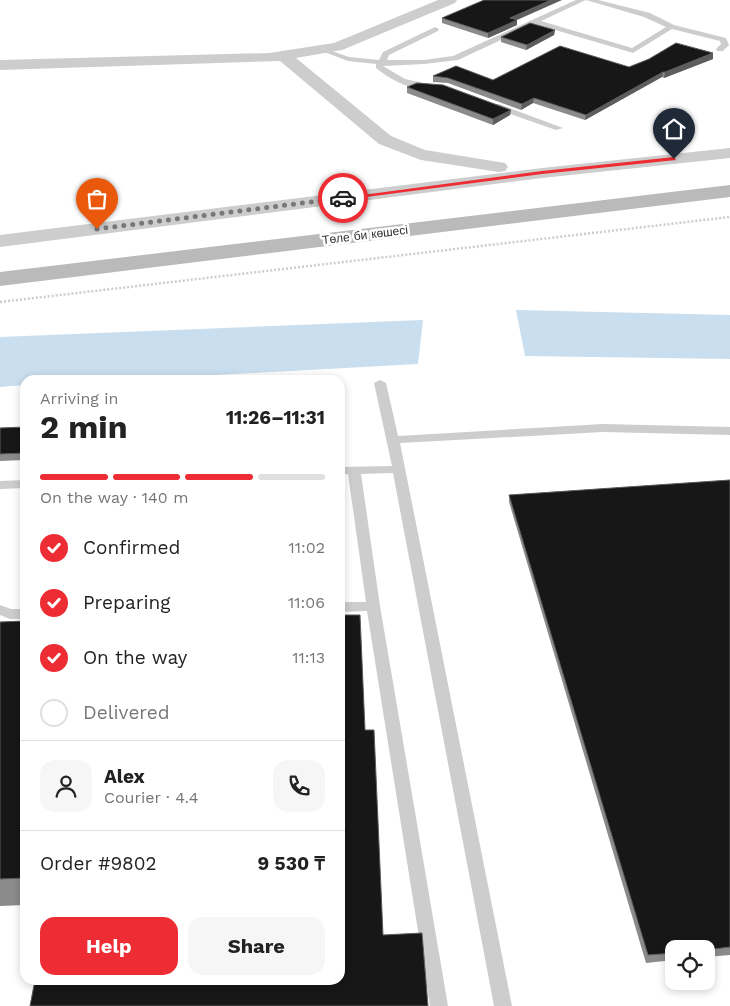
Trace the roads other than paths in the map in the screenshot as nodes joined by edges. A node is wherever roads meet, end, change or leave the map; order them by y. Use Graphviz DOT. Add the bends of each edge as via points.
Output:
graph roads {
  1 [pos="450,0"];
  2 [pos="582,0"];
  3 [pos="590,0"];
  4 [pos="536,22"];
  5 [pos="671,27"];
  6 [pos="435,29"];
  7 [pos="720,48"];
  8 [pos="323,50"];
  9 [pos="284,56"];
  10 [pos="380,62"];
  11 [pos="0,65"];
  12 [pos="444,87"];
  13 [pos="489,103"];
  14 [pos="559,128"];
  15 [pos="730,153"];
  16 [pos="499,167"];
  17 [pos="730,191"];
  18 [pos="0,241"];
  19 [pos="0,279"];
  20 [pos="380,383"];
  21 [pos="730,431"];
  22 [pos="393,440"];
  23 [pos="399,470"];
  24 [pos="347,471"];
  25 [pos="20,484"];
  26 [pos="0,485"];
  27 [pos="373,606"];
  28 [pos="345,607"];
  29 [pos="0,610"];
  30 [pos="20,614"];
  31 [pos="439,1006"];
  32 [pos="503,1006"];
  1 -- 8 [label="street"];
  2 -- 4 [label="lane"];
  3 -- 5 [label="lane" via="647,15"];
  4 -- 5 [label="lane" via="633,51"];
  4 -- 10 [label="lane" via="456,58"];
  5 -- 7 [label="lane" via="723,40 725,45"];
  6 -- 10 [label="lane" via="386,54"];
  8 -- 9 [label="street"];
  8 -- 10 [label="lane" via="348,59"];
  9 -- 11 [label="street"];
  9 -- 16 [label="street" via="385,140 421,156"];
  10 -- 12 [label="lane" via="379,66 393,76 424,87"];
  13 -- 14 [label="lane"];
  15 -- 18 [label="street" via="542,173"];
  17 -- 19 [label="main road, Төле би көшесі"];
  20 -- 22 [label="lane"];
  21 -- 22 [label="lane" via="603,428"];
  22 -- 23 [label="lane"];
  23 -- 24 [label="lane"];
  23 -- 32 [label="lane"];
  24 -- 27 [label="lane"];
  25 -- 26 [label="lane"];
  27 -- 28 [label="lane"];
  27 -- 31 [label="lane"];
  29 -- 30 [label="lane"];
}
